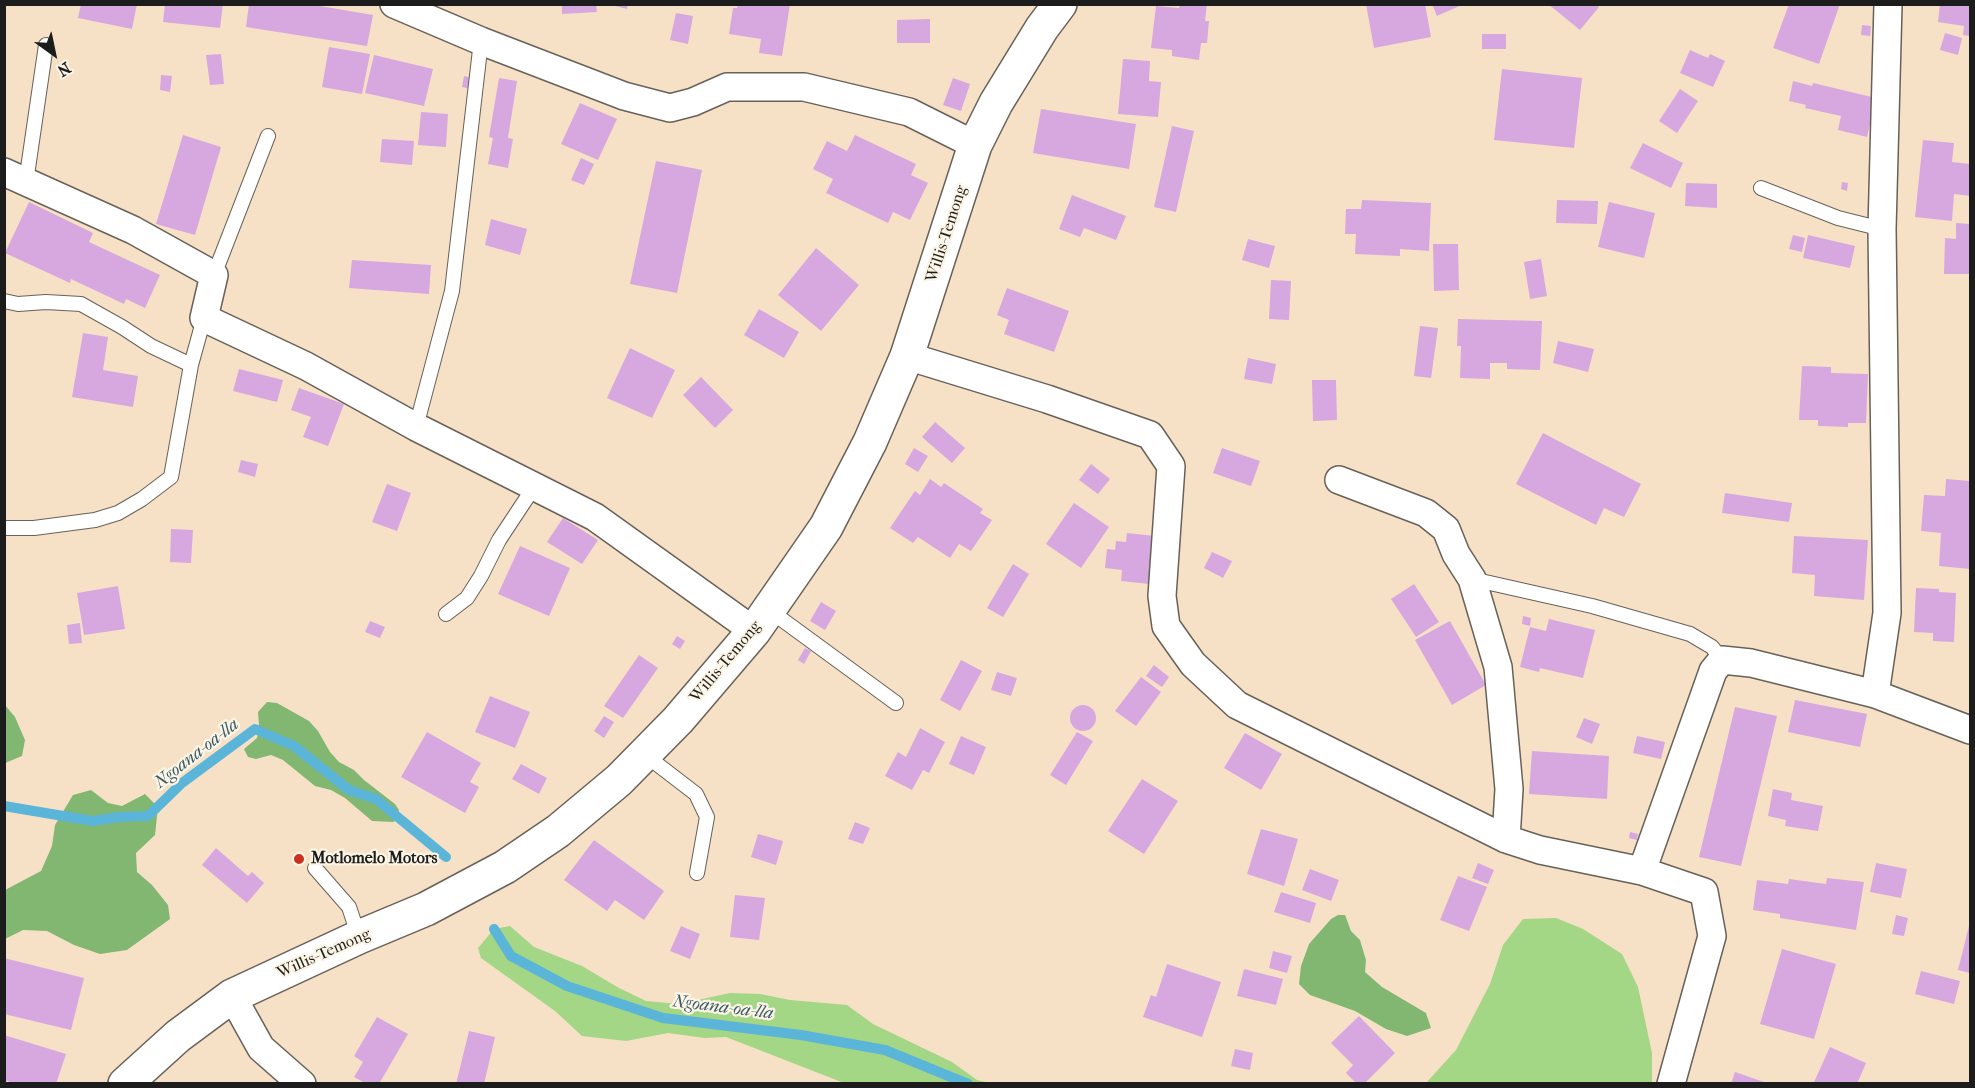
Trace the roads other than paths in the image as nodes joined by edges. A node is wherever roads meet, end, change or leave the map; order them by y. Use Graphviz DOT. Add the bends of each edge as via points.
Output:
graph roads {
  1 [pos="1060,4"];
  2 [pos="1888,4"];
  3 [pos="393,5"];
  4 [pos="481,41"];
  5 [pos="46,45"];
  6 [pos="268,136"];
  7 [pos="975,145"];
  8 [pos="15,177"];
  9 [pos="1761,188"];
  10 [pos="1882,230"];
  11 [pos="214,274"];
  12 [pos="4,302"];
  13 [pos="204,318"];
  14 [pos="907,356"];
  15 [pos="190,365"];
  16 [pos="416,427"];
  17 [pos="1339,480"];
  18 [pos="534,487"];
  19 [pos="4,528"];
  20 [pos="1472,579"];
  21 [pos="446,615"];
  22 [pos="762,621"];
  23 [pos="1722,660"];
  24 [pos="1875,694"];
  25 [pos="897,703"];
  26 [pos="1971,730"];
  27 [pos="644,754"];
  28 [pos="1506,839"];
  29 [pos="315,868"];
  30 [pos="1642,871"];
  31 [pos="696,873"];
  32 [pos="359,937"];
  33 [pos="232,996"];
  34 [pos="125,1083"];
  35 [pos="302,1083"];
  36 [pos="1671,1083"];
  1 -- 7 [label="main road, Willis-Temong" via="996,103"];
  2 -- 10 [label="street"];
  3 -- 4 [label="street"];
  4 -- 7 [label="street" via="624,96 670,108 727,87 804,87 909,112"];
  4 -- 16 [label="lane" via="452,291"];
  5 -- 8 [label="lane"];
  6 -- 11 [label="lane"];
  7 -- 14 [label="main road, Willis-Temong"];
  8 -- 11 [label="street" via="133,230"];
  9 -- 10 [label="lane" via="1838,218"];
  10 -- 24 [label="street" via="1887,613"];
  11 -- 13 [label="street"];
  12 -- 15 [label="lane" via="81,304"];
  13 -- 15 [label="lane"];
  13 -- 16 [label="street" via="306,366"];
  14 -- 22 [label="main road, Willis-Temong" via="870,442 826,526"];
  14 -- 28 [label="street" via="1150,435 1171,466 1162,596 1166,626 1193,664 1237,705"];
  15 -- 19 [label="lane" via="171,477 118,513 95,520"];
  16 -- 18 [label="street"];
  17 -- 20 [label="street" via="1426,513 1446,529"];
  18 -- 21 [label="lane" via="466,598"];
  18 -- 22 [label="street" via="595,517"];
  20 -- 23 [label="lane" via="1592,606 1690,634 1712,647"];
  20 -- 28 [label="street" via="1498,667 1509,789"];
  22 -- 25 [label="lane"];
  22 -- 27 [label="main road, Willis-Temong"];
  23 -- 24 [label="street" via="1751,663"];
  23 -- 30 [label="street" via="1713,671"];
  24 -- 26 [label="street"];
  27 -- 31 [label="lane" via="696,794 707,817"];
  27 -- 32 [label="main road, Willis-Temong" via="558,831 505,867 426,909"];
  28 -- 30 [label="street"];
  29 -- 32 [label="lane" via="350,907"];
  30 -- 36 [label="street" via="1704,892 1712,936"];
  32 -- 33 [label="main road, Willis-Temong"];
  33 -- 34 [label="main road, Willis-Temong" via="178,1036"];
  33 -- 35 [label="street" via="261,1048"];
}
